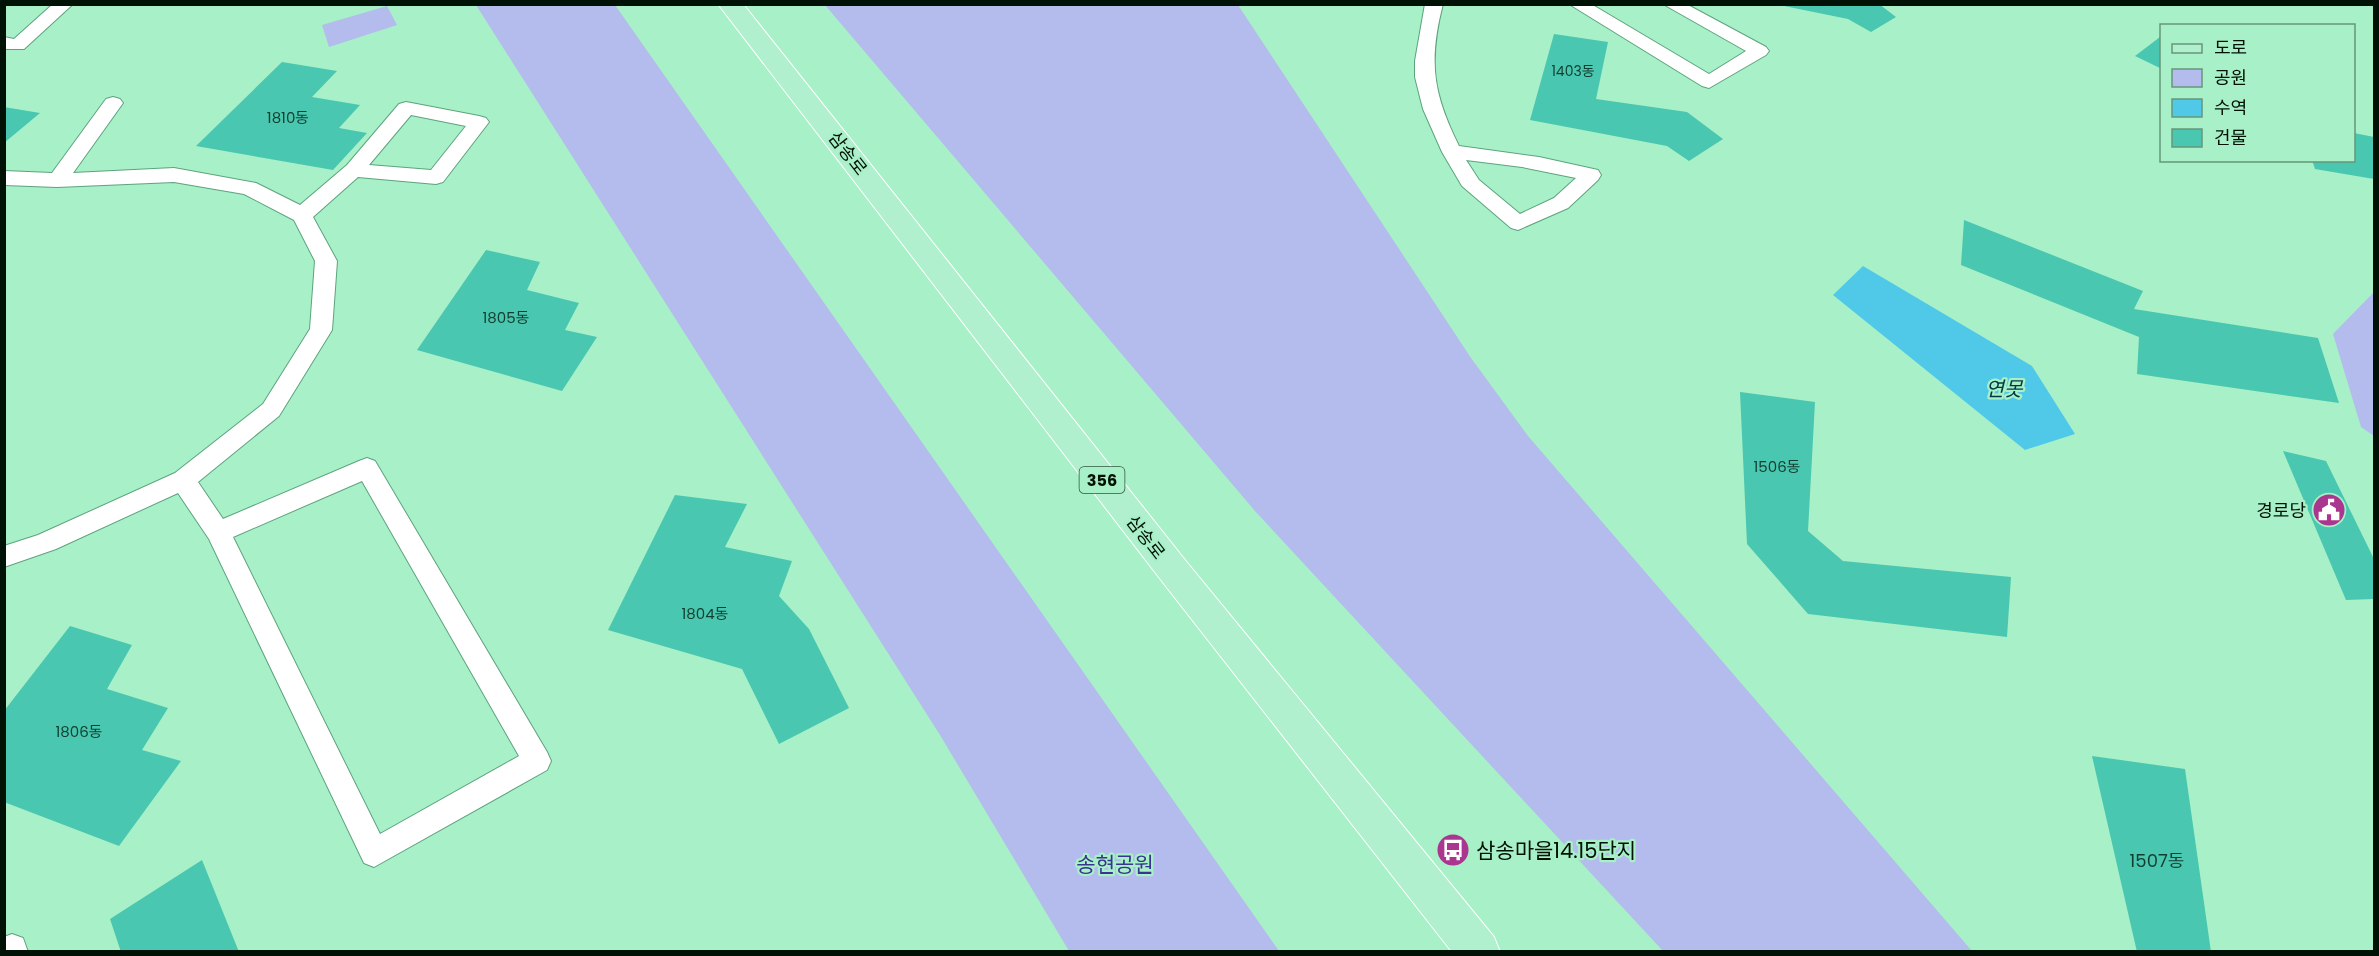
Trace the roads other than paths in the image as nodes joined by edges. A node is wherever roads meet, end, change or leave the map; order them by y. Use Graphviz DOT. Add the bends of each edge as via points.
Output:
graph roads {
  1 [pos="64,4"];
  2 [pos="730,4"];
  3 [pos="1434,4"];
  4 [pos="1578,4"];
  5 [pos="1672,4"];
  6 [pos="4,43"];
  7 [pos="113,103"];
  8 [pos="1452,152"];
  9 [pos="354,170"];
  10 [pos="4,178"];
  11 [pos="57,180"];
  12 [pos="302,215"];
  13 [pos="183,480"];
  14 [pos="218,532"];
  15 [pos="4,557"];
  16 [pos="1479,951"];
  1 -- 6 [label="lane" via="18,45"];
  2 -- 16 [label="main road, 삼송로 / 356" via="1173,570"];
  3 -- 8 [label="lane" via="1422,59 1425,87 1435,120"];
  4 -- 5 [label="lane" via="1709,82 1760,51"];
  7 -- 11 [label="lane"];
  8 -- 8 [label="lane" via="1472,184 1518,223 1562,203 1591,175 1545,163"];
  9 -- 9 [label="lane" via="406,108 479,122 436,177"];
  9 -- 12 [label="lane"];
  10 -- 11 [label="lane"];
  11 -- 12 [label="lane" via="174,175 249,188"];
  12 -- 13 [label="lane" via="326,261 321,330 271,410"];
  13 -- 14 [label="lane"];
  13 -- 15 [label="lane" via="47,542"];
  14 -- 14 [label="lane" via="375,853 537,761 367,468"];
}
